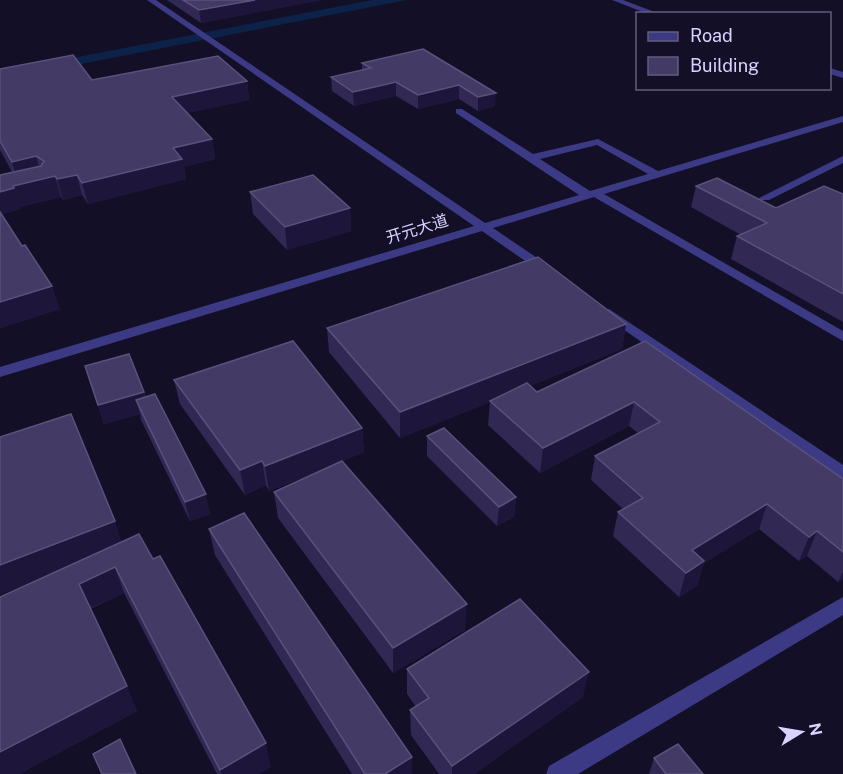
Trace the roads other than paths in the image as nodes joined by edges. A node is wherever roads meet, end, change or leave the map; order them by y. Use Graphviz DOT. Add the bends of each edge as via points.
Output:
graph roads {
  1 [pos="151,0"];
  2 [pos="616,0"];
  3 [pos="651,12"];
  4 [pos="459,111"];
  5 [pos="843,119"];
  6 [pos="531,158"];
  7 [pos="843,159"];
  8 [pos="657,176"];
  9 [pos="593,195"];
  10 [pos="765,198"];
  11 [pos="483,226"];
  12 [pos="561,280"];
  13 [pos="600,306"];
  14 [pos="843,337"];
  15 [pos="0,372"];
  16 [pos="843,473"];
  17 [pos="840,612"];
  18 [pos="557,774"];
  1 -- 11 [label="street"];
  2 -- 3 [label="street"];
  4 -- 6 [label="street"];
  5 -- 8 [label="street, 开元大道"];
  6 -- 8 [label="street" via="598,142"];
  6 -- 9 [label="street"];
  7 -- 10 [label="street"];
  8 -- 9 [label="street, 开元大道"];
  9 -- 11 [label="street, 开元大道"];
  9 -- 14 [label="street"];
  11 -- 12 [label="street"];
  11 -- 15 [label="street, 开元大道"];
  13 -- 16 [label="street"];
  17 -- 18 [label="street"];
}
